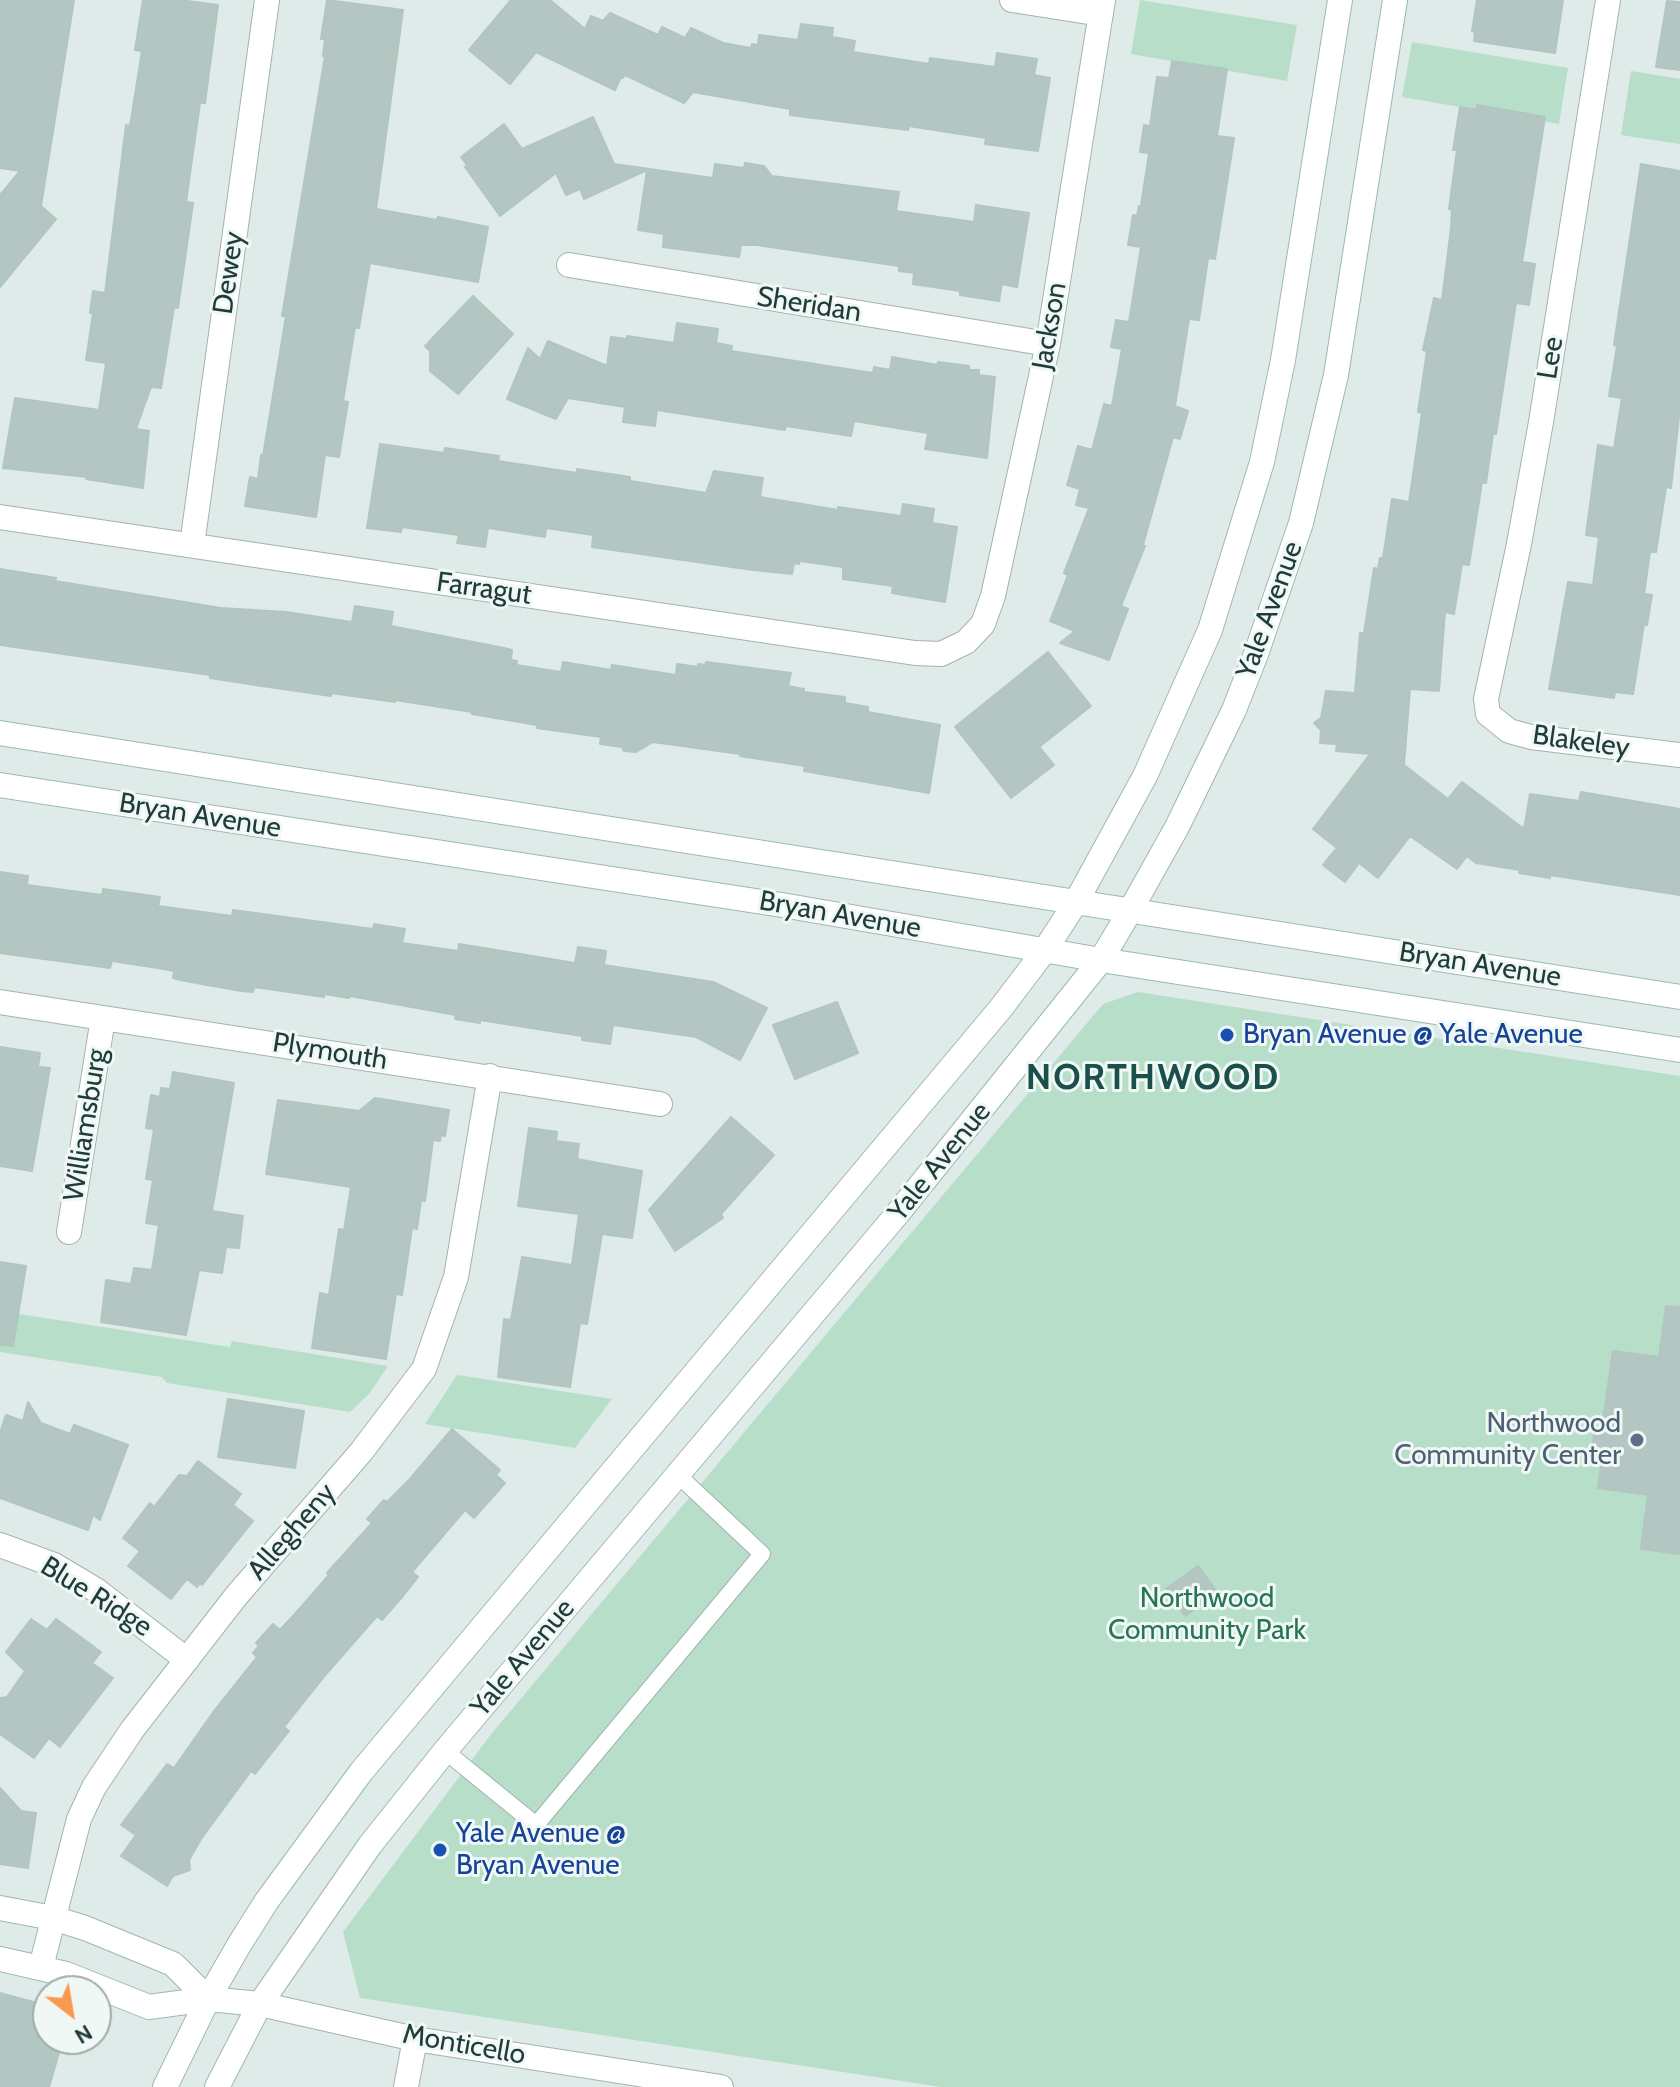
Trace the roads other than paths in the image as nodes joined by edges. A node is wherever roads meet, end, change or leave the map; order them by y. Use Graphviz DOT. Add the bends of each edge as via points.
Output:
graph roads {
  1 [pos="267,0"];
  2 [pos="1012,0"];
  3 [pos="1340,0"];
  4 [pos="1395,0"];
  5 [pos="1608,0"];
  6 [pos="1102,7"];
  7 [pos="569,265"];
  8 [pos="1048,344"];
  9 [pos="0,517"];
  10 [pos="192,545"];
  11 [pos="966,642"];
  12 [pos="1488,714"];
  13 [pos="0,733"];
  14 [pos="1680,755"];
  15 [pos="0,785"];
  16 [pos="1076,902"];
  17 [pos="1130,911"];
  18 [pos="1045,950"];
  19 [pos="1101,960"];
  20 [pos="1680,997"];
  21 [pos="0,1002"];
  22 [pos="103,1018"];
  23 [pos="1680,1050"];
  24 [pos="490,1076"];
  25 [pos="660,1104"];
  26 [pos="69,1232"];
  27 [pos="678,1475"];
  28 [pos="0,1545"];
  29 [pos="187,1660"];
  30 [pos="445,1751"];
  31 [pos="0,1908"];
  32 [pos="53,1918"];
  33 [pos="0,1959"];
  34 [pos="41,1967"];
  35 [pos="208,1999"];
  36 [pos="260,2004"];
  37 [pos="415,2039"];
  38 [pos="706,2086"];
  39 [pos="165,2087"];
  40 [pos="217,2087"];
  41 [pos="406,2087"];
  1 -- 10 [label="main road, Dewey"];
  2 -- 6 [label="main road"];
  3 -- 16 [label="main road, Yale Avenue" via="1262,462 1210,630 1145,776"];
  4 -- 17 [label="main road, Yale Avenue" via="1336,375 1301,523 1234,710"];
  5 -- 12 [label="main road, Lee" via="1541,422 1490,670"];
  6 -- 8 [label="main road, Jackson"];
  7 -- 8 [label="main road, Sheridan"];
  8 -- 11 [label="main road, Jackson" via="993,596 983,624"];
  9 -- 10 [label="main road, Farragut"];
  10 -- 11 [label="main road, Farragut" via="915,653 941,654"];
  12 -- 14 [label="main road, Blakeley" via="1509,731 1531,737"];
  13 -- 16 [label="main road, Bryan Avenue"];
  15 -- 18 [label="main road, Bryan Avenue"];
  16 -- 17 [label="main road, Bryan Avenue"];
  16 -- 18 [label="main road, Yale Avenue"];
  17 -- 19 [label="main road, Yale Avenue"];
  17 -- 20 [label="main road, Bryan Avenue"];
  18 -- 19 [label="main road, Bryan Avenue"];
  18 -- 35 [label="main road, Yale Avenue" via="361,1772 266,1902"];
  19 -- 23 [label="main road, Bryan Avenue"];
  19 -- 27 [label="main road, Yale Avenue"];
  21 -- 22 [label="main road, Plymouth"];
  22 -- 24 [label="main road, Plymouth"];
  22 -- 26 [label="main road, Williamsburg"];
  24 -- 25 [label="main road, Plymouth"];
  24 -- 29 [label="main road, Allegheny" via="456,1277 424,1369"];
  27 -- 30 [label="main road, Yale Avenue"];
  27 -- 30 [label="lane" via="762,1554 536,1825"];
  28 -- 29 [label="main road, Blue Ridge" via="54,1565 96,1590"];
  29 -- 32 [label="main road, Allegheny" via="94,1787 79,1819"];
  30 -- 36 [label="main road, Yale Avenue" via="370,1845"];
  31 -- 32 [label="main road"];
  32 -- 34 [label="main road, Allegheny"];
  32 -- 35 [label="main road" via="173,1964"];
  33 -- 34 [label="main road, Monticello"];
  34 -- 35 [label="main road, Monticello" via="149,2007"];
  35 -- 36 [label="main road, Monticello"];
  35 -- 39 [label="main road, Yale Avenue"];
  36 -- 37 [label="main road, Monticello"];
  36 -- 40 [label="main road, Yale Avenue"];
  37 -- 38 [label="main road, Monticello"];
  37 -- 41 [label="main road"];
}
